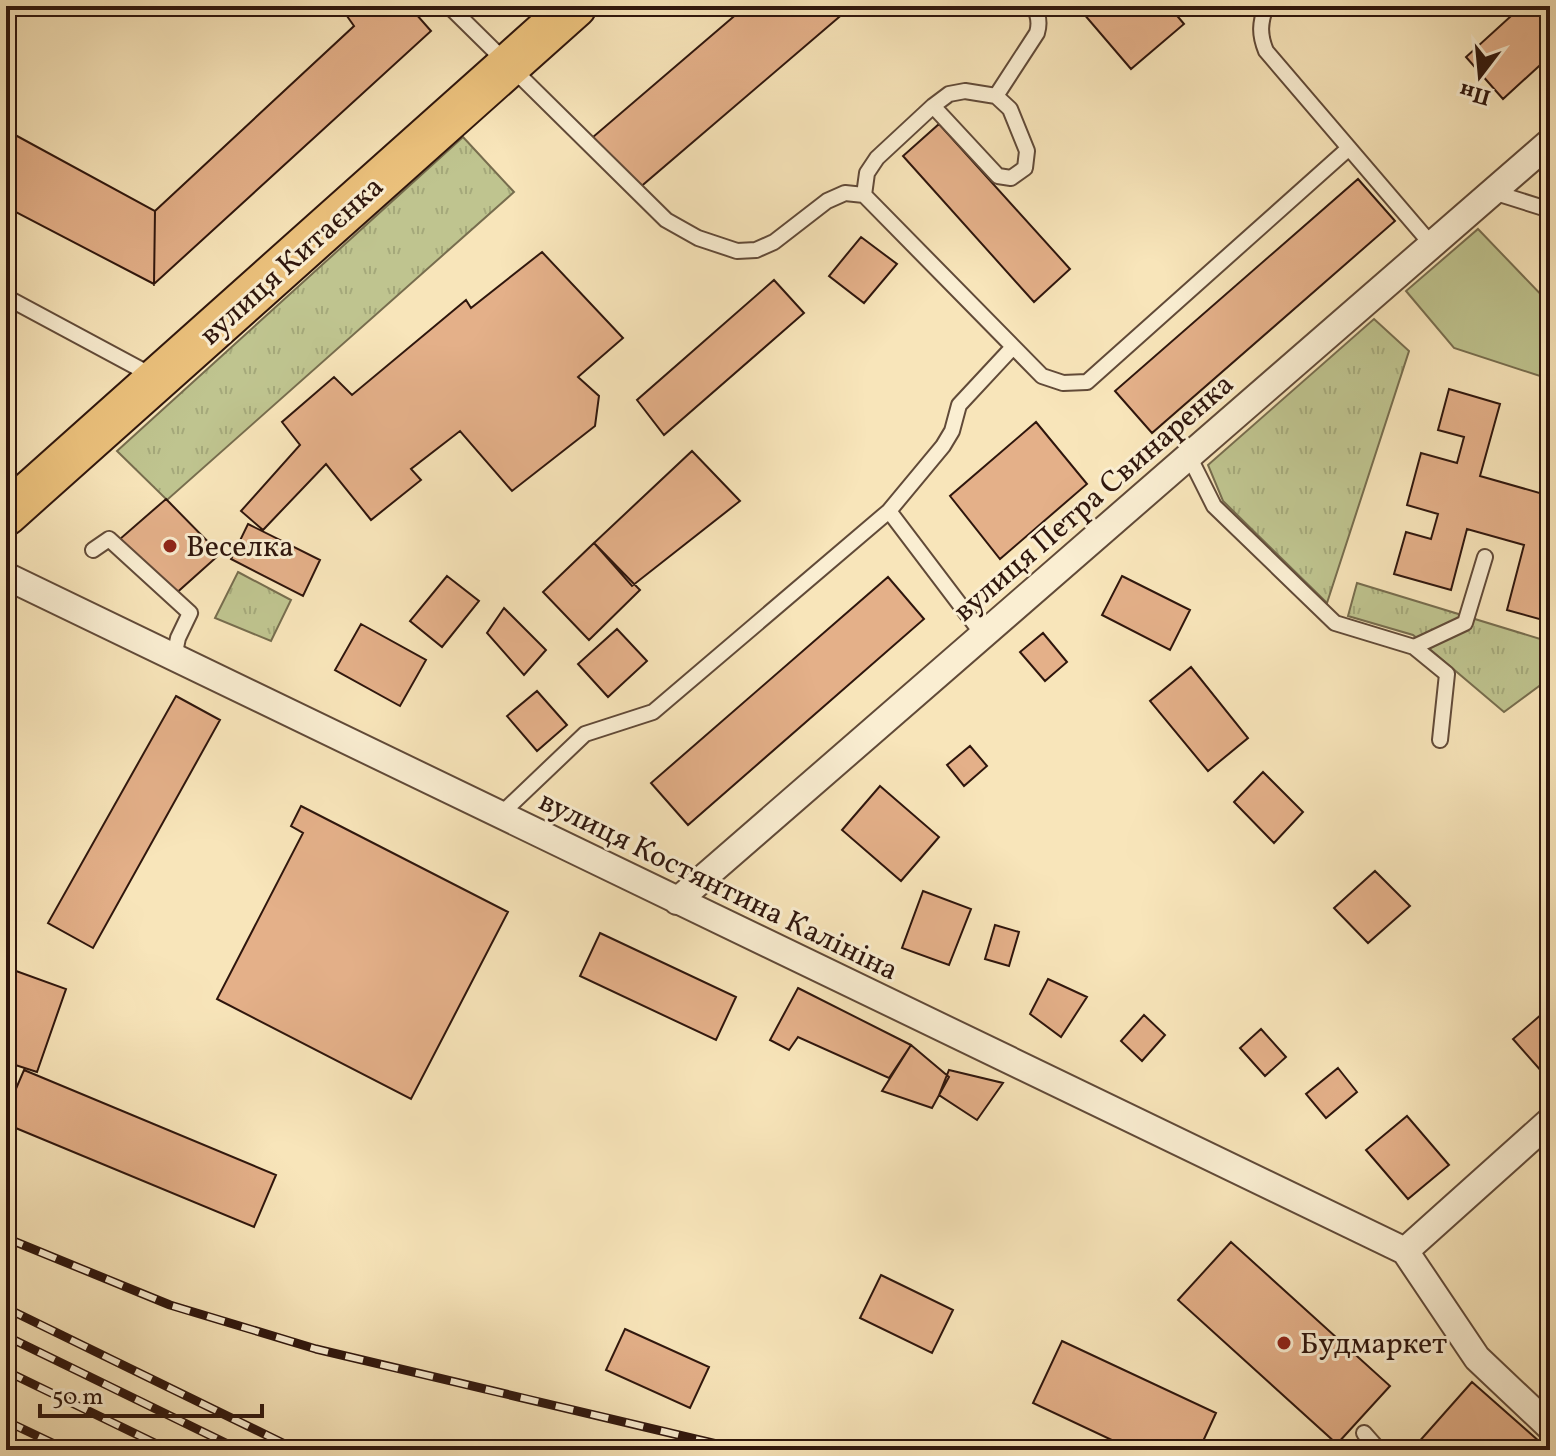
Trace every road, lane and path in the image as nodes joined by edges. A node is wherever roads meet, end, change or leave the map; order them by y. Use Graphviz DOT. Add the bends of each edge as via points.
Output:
graph roads {
  1 [pos="449,6"];
  2 [pos="575,6"];
  3 [pos="1033,6"];
  4 [pos="1266,6"];
  5 [pos="508,66"];
  6 [pos="996,96"];
  7 [pos="933,106"];
  8 [pos="1550,142"];
  9 [pos="1349,148"];
  10 [pos="1493,192"];
  11 [pos="864,195"];
  12 [pos="1550,210"];
  13 [pos="1432,245"];
  14 [pos="6,297"];
  15 [pos="1013,347"];
  16 [pos="158,379"];
  17 [pos="1189,456"];
  18 [pos="889,511"];
  19 [pos="6,514"];
  20 [pos="93,550"];
  21 [pos="1485,557"];
  22 [pos="6,576"];
  23 [pos="983,635"];
  24 [pos="1414,647"];
  25 [pos="174,657"];
  26 [pos="1440,740"];
  27 [pos="500,815"];
  28 [pos="677,901"];
  29 [pos="1550,1121"];
  30 [pos="1405,1251"];
  31 [pos="1550,1427"];
  32 [pos="1364,1433"];
  33 [pos="1379,1450"];
  1 -- 5 [label="lane"];
  2 -- 5 [label="main road, вулиця Китаєнка"];
  3 -- 6 [label="lane" via="1037,33"];
  4 -- 9 [label="lane" via="1260,36 1266,51"];
  5 -- 11 [label="lane" via="666,220 698,238 737,251 756,250 827,201 845,193"];
  5 -- 16 [label="main road, вулиця Китаєнка"];
  6 -- 7 [label="lane" via="965,91 949,94"];
  6 -- 7 [label="lane" via="1010,109 1027,151 1025,168 1011,178 998,176"];
  7 -- 11 [label="lane" via="877,158 867,173"];
  8 -- 10 [label="street, вулиця Петра Свинаренка"];
  9 -- 13 [label="lane"];
  9 -- 15 [label="lane" via="1087,382 1063,383 1042,376"];
  10 -- 12 [label="lane"];
  10 -- 13 [label="street, вулиця Петра Свинаренка"];
  11 -- 15 [label="lane"];
  13 -- 17 [label="street, вулиця Петра Свинаренка"];
  14 -- 16 [label="lane"];
  15 -- 18 [label="lane" via="959,405 943,446"];
  16 -- 19 [label="main road, вулиця Китаєнка"];
  17 -- 23 [label="street, вулиця Петра Свинаренка"];
  17 -- 24 [label="lane" via="1214,506 1335,623"];
  18 -- 23 [label="lane"];
  18 -- 27 [label="lane" via="653,712 585,734"];
  20 -- 25 [label="lane" via="109,539 190,613"];
  21 -- 24 [label="lane" via="1465,623"];
  22 -- 25 [label="street, вулиця Костянтина Калініна"];
  23 -- 28 [label="street, вулиця Петра Свинаренка"];
  24 -- 26 [label="lane" via="1447,674"];
  25 -- 27 [label="street, вулиця Костянтина Калініна"];
  27 -- 28 [label="street, вулиця Костянтина Калініна"];
  28 -- 30 [label="street, вулиця Костянтина Калініна"];
  29 -- 30 [label="street"];
  30 -- 31 [label="street" via="1477,1358"];
  32 -- 33 [label="lane"];
}
